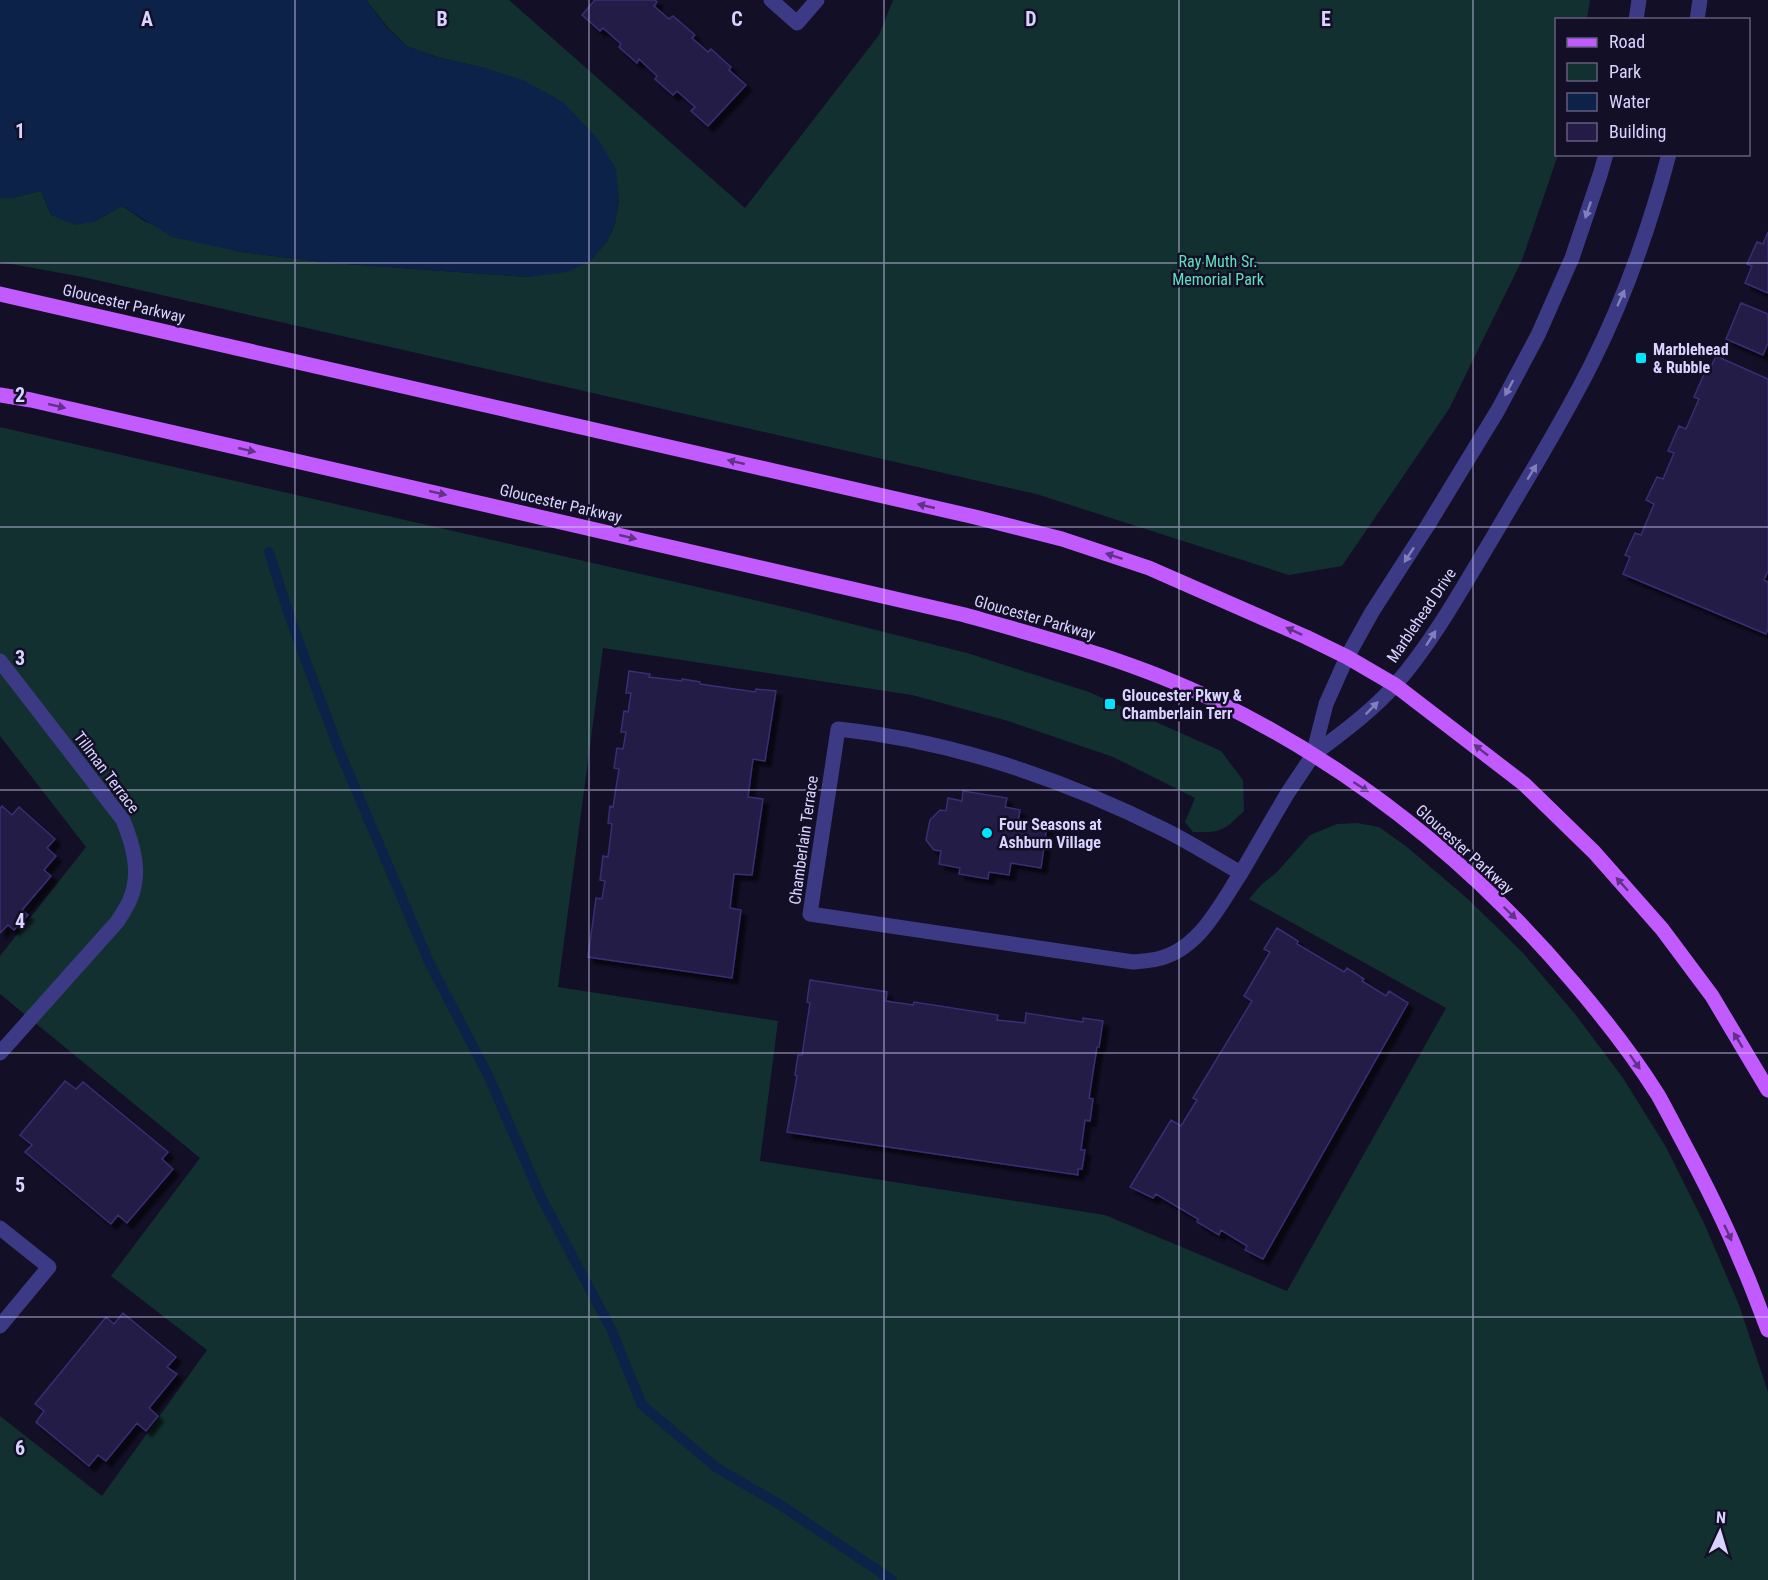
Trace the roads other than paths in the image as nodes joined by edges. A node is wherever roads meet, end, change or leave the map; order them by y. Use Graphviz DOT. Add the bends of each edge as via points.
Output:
graph roads {
  1 [pos="771,0"];
  2 [pos="817,0"];
  3 [pos="1639,0"];
  4 [pos="1700,0"];
  5 [pos="1636,18"];
  6 [pos="1697,18"];
  7 [pos="1605,156"];
  8 [pos="1668,156"];
  9 [pos="0,294"];
  10 [pos="0,395"];
  11 [pos="1347,657"];
  12 [pos="0,661"];
  13 [pos="1395,685"];
  14 [pos="1313,755"];
  15 [pos="1240,873"];
  16 [pos="0,1053"];
  17 [pos="1768,1090"];
  18 [pos="0,1228"];
  19 [pos="0,1326"];
  20 [pos="1768,1330"];
  1 -- 2 [label="street" via="798,23"];
  3 -- 5 [label="street"];
  4 -- 6 [label="street"];
  7 -- 11 [label="street, one-way" via="1572,258 1538,335 1498,410"];
  13 -- 8 [label="street, Marblehead Drive, one-way" via="1427,644 1486,548 1593,362 1629,280"];
  11 -- 9 [label="main road, Gloucester Parkway, one-way" via="1149,568 1062,539"];
  10 -- 14 [label="main road, Gloucester Parkway, one-way" via="965,615 1141,668 1215,701"];
  11 -- 13 [label="main road, Gloucester Parkway"];
  11 -- 14 [label="street" via="1326,704"];
  12 -- 16 [label="street, Tillman Terrace" via="123,820 133,844 136,870 131,897 117,922"];
  14 -- 13 [label="street, Marblehead Drive, one-way" via="1360,720"];
  17 -- 13 [label="main road, Gloucester Parkway, one-way" via="1712,996 1662,929 1594,852 1524,784"];
  14 -- 15 [label="street, Chamberlain Terrace"];
  14 -- 20 [label="main road, Gloucester Parkway, one-way" via="1382,801 1457,862 1539,941 1604,1018 1657,1094 1702,1177"];
  15 -- 15 [label="street, Chamberlain Terrace" via="1167,831 1031,773 929,744 838,729 810,914 1133,962 1158,959 1183,948 1202,932"];
  18 -- 19 [label="street" via="49,1267"];
}
